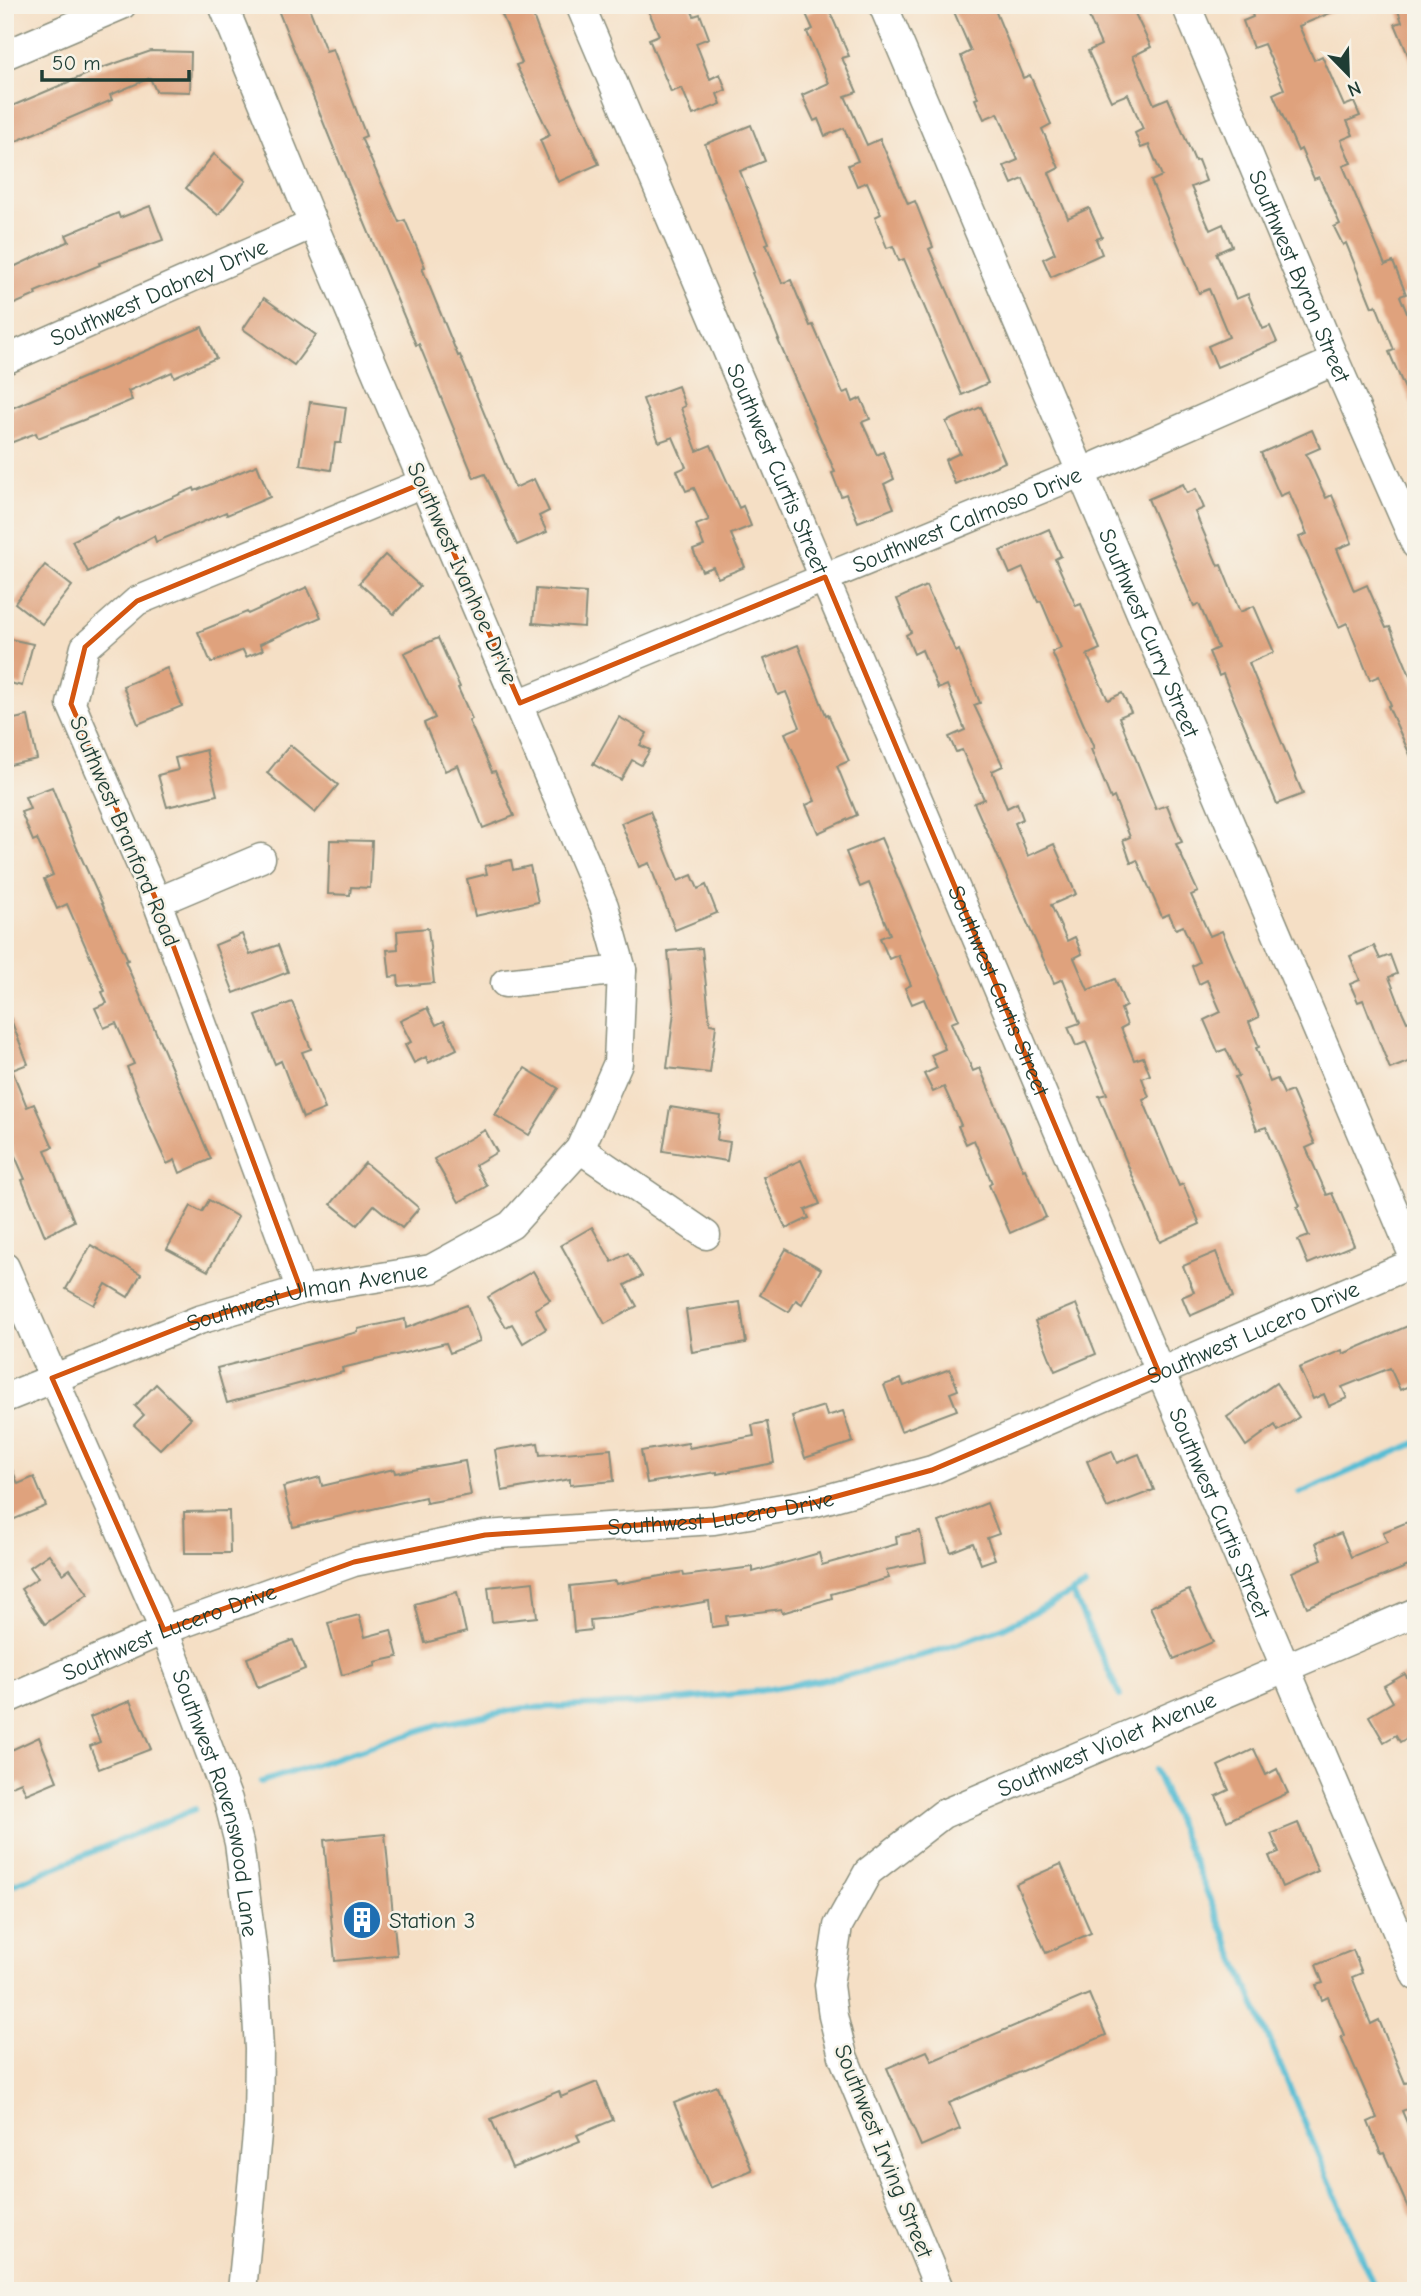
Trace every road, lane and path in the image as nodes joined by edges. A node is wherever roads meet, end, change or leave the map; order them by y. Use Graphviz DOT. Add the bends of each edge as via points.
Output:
graph roads {
  1 [pos="122,5"];
  2 [pos="223,5"];
  3 [pos="580,5"];
  4 [pos="883,5"];
  5 [pos="1186,5"];
  6 [pos="5,55"];
  7 [pos="313,224"];
  8 [pos="5,360"];
  9 [pos="1335,361"];
  10 [pos="1080,473"];
  11 [pos="423,483"];
  12 [pos="1416,545"];
  13 [pos="825,577"];
  14 [pos="520,703"];
  15 [pos="261,858"];
  16 [pos="157,902"];
  17 [pos="622,970"];
  18 [pos="505,983"];
  19 [pos="580,1149"];
  20 [pos="706,1235"];
  21 [pos="1416,1262"];
  22 [pos="5,1267"];
  23 [pos="301,1290"];
  24 [pos="1159,1373"];
  25 [pos="52,1378"];
  26 [pos="5,1398"];
  27 [pos="1416,1612"];
  28 [pos="164,1630"];
  29 [pos="1284,1667"];
  30 [pos="5,1700"];
  31 [pos="838,1926"];
  32 [pos="1416,1976"];
  33 [pos="242,2291"];
  34 [pos="940,2291"];
  1 -- 6 [label="street"];
  2 -- 7 [label="street, Southwest Ivanhoe Drive"];
  3 -- 13 [label="street, Southwest Curtis Street"];
  4 -- 10 [label="street, Southwest Curry Street"];
  5 -- 9 [label="street, Southwest Byron Street"];
  7 -- 8 [label="street, Southwest Dabney Drive"];
  7 -- 11 [label="street, Southwest Ivanhoe Drive"];
  9 -- 10 [label="street, Southwest Calmoso Drive"];
  9 -- 12 [label="street, Southwest Byron Street"];
  10 -- 13 [label="street, Southwest Calmoso Drive"];
  10 -- 21 [label="street, Southwest Curry Street"];
  11 -- 14 [label="street, Southwest Ivanhoe Drive"];
  11 -- 16 [label="street, Southwest Branford Road" via="137,601 85,647 71,704"];
  13 -- 14 [label="street, Southwest Calmoso Drive"];
  13 -- 24 [label="street, Southwest Curtis Street"];
  14 -- 17 [label="street, Southwest Ivanhoe Drive" via="604,906"];
  15 -- 16 [label="street"];
  16 -- 23 [label="street, Southwest Branford Road"];
  17 -- 18 [label="street"];
  17 -- 19 [label="street, Southwest Ivanhoe Drive" via="618,1063"];
  19 -- 20 [label="street"];
  19 -- 23 [label="street, Southwest Ulman Avenue" via="511,1225 432,1269"];
  21 -- 24 [label="street, Southwest Lucero Drive"];
  22 -- 25 [label="street, Southwest Ravenswood Lane"];
  23 -- 25 [label="street, Southwest Ulman Avenue" via="199,1320"];
  24 -- 28 [label="street, Southwest Lucero Drive" via="932,1470 812,1503 714,1520 485,1535 354,1562"];
  24 -- 29 [label="street, Southwest Curtis Street"];
  25 -- 26 [label="street, Southwest Ulman Avenue"];
  25 -- 28 [label="street, Southwest Ravenswood Lane"];
  27 -- 29 [label="street, Southwest Violet Avenue"];
  28 -- 30 [label="street, Southwest Lucero Drive"];
  28 -- 33 [label="street, Southwest Ravenswood Lane" via="228,1800 239,1843 254,1963 258,2124"];
  29 -- 31 [label="street, Southwest Violet Avenue" via="943,1814 868,1872"];
  29 -- 32 [label="street, Southwest Curtis Street"];
  31 -- 34 [label="street, Southwest Irving Street" via="829,1985 843,2056"];
}
